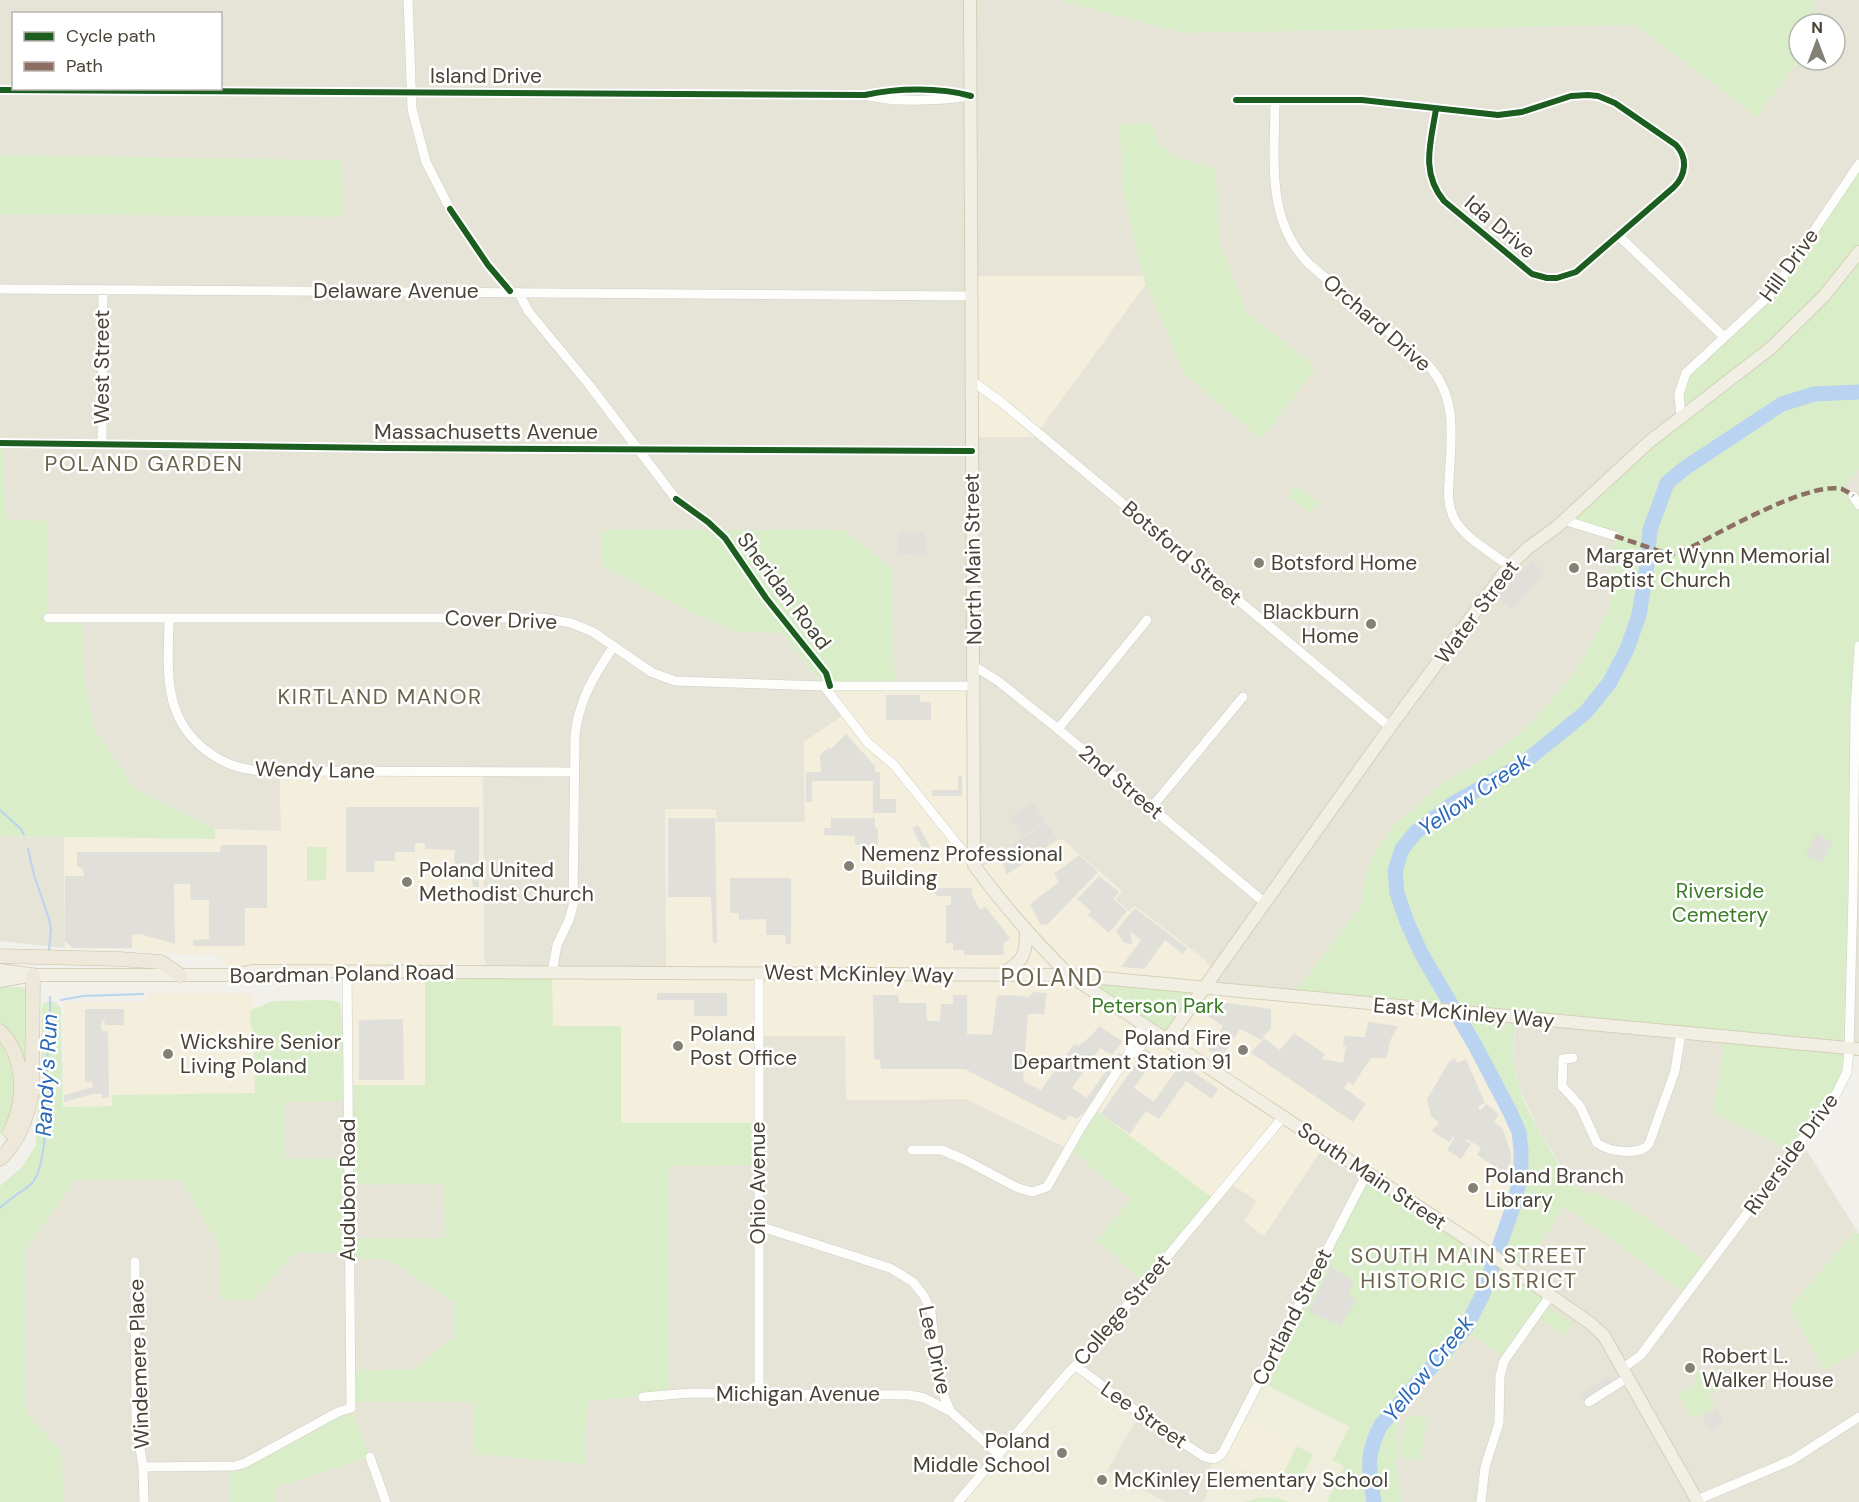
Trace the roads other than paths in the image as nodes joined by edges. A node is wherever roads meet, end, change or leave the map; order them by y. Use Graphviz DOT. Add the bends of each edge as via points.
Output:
graph roads {
  1 [pos="408,0"];
  2 [pos="970,0"];
  3 [pos="0,90"];
  4 [pos="411,92"];
  5 [pos="970,96"];
  6 [pos="1236,100"];
  7 [pos="1275,100"];
  8 [pos="1436,109"];
  9 [pos="1859,164"];
  10 [pos="450,209"];
  11 [pos="1619,236"];
  12 [pos="1859,252"];
  13 [pos="0,289"];
  14 [pos="103,290"];
  15 [pos="518,292"];
  16 [pos="972,296"];
  17 [pos="1723,336"];
  18 [pos="972,381"];
  19 [pos="1681,417"];
  20 [pos="0,443"];
  21 [pos="102,444"];
  22 [pos="638,449"];
  23 [pos="972,451"];
  24 [pos="1853,496"];
  25 [pos="676,499"];
  26 [pos="1859,505"];
  27 [pos="1564,520"];
  28 [pos="1615,536"];
  29 [pos="1509,566"];
  30 [pos="48,618"];
  31 [pos="169,618"];
  32 [pos="1148,620"];
  33 [pos="614,646"];
  34 [pos="1859,646"];
  35 [pos="974,666"];
  36 [pos="824,686"];
  37 [pos="974,686"];
  38 [pos="1243,697"];
  39 [pos="1390,727"];
  40 [pos="1058,729"];
  41 [pos="574,772"];
  42 [pos="1151,808"];
  43 [pos="974,865"];
  44 [pos="1264,903"];
  45 [pos="1026,929"];
  46 [pos="0,956"];
  47 [pos="0,970"];
  48 [pos="347,972"];
  49 [pos="552,973"];
  50 [pos="650,973"];
  51 [pos="759,973"];
  52 [pos="33,975"];
  53 [pos="180,975"];
  54 [pos="1001,975"];
  55 [pos="1069,975"];
  56 [pos="0,981"];
  57 [pos="1203,988"];
  58 [pos="1148,1028"];
  59 [pos="0,1030"];
  60 [pos="1681,1033"];
  61 [pos="1167,1040"];
  62 [pos="1854,1049"];
  63 [pos="1573,1058"];
  64 [pos="1283,1117"];
  65 [pos="0,1146"];
  66 [pos="912,1150"];
  67 [pos="0,1158"];
  68 [pos="1367,1173"];
  69 [pos="759,1226"];
  70 [pos="135,1263"];
  71 [pos="1550,1296"];
  72 [pos="1076,1366"];
  73 [pos="1624,1373"];
  74 [pos="759,1393"];
  75 [pos="643,1398"];
  76 [pos="1589,1402"];
  77 [pos="950,1411"];
  78 [pos="1858,1421"];
  79 [pos="999,1455"];
  80 [pos="370,1457"];
  81 [pos="1214,1459"];
  82 [pos="144,1467"];
  83 [pos="962,1501"];
  84 [pos="1697,1501"];
  85 [pos="144,1502"];
  86 [pos="386,1502"];
  87 [pos="1481,1502"];
  1 -- 4 [label="street"];
  2 -- 5 [label="main road, North Main Street"];
  3 -- 4 [label="street, Island Drive"];
  4 -- 5 [label="street, Island Drive" via="865,95 882,91 953,91"];
  4 -- 10 [label="street" via="422,150"];
  5 -- 16 [label="main road, North Main Street"];
  6 -- 7 [label="street, Ida Drive"];
  7 -- 8 [label="street, Ida Drive" via="1362,100"];
  7 -- 29 [label="street, Orchard Drive" via="1276,198 1287,236 1309,264 1439,378 1451,414 1448,496 1452,513 1463,530"];
  8 -- 11 [label="street, Ida Drive" via="1428,168 1432,185 1444,201 1526,270 1547,278 1569,275"];
  8 -- 11 [label="street, Ida Drive" via="1507,114 1570,96 1598,96 1671,140 1682,155 1682,177"];
  9 -- 17 [label="street, Hill Drive" via="1772,293"];
  11 -- 17 [label="street"];
  12 -- 19 [label="main road, Water Street" via="1824,296 1784,336"];
  13 -- 14 [label="street, Delaware Avenue"];
  14 -- 15 [label="street, Delaware Avenue"];
  14 -- 21 [label="street, West Street"];
  15 -- 16 [label="street, Delaware Avenue"];
  15 -- 22 [label="street"];
  16 -- 18 [label="main road, North Main Street"];
  17 -- 19 [label="street, Hill Drive" via="1684,378 1679,394"];
  18 -- 23 [label="main road, North Main Street"];
  18 -- 39 [label="street, Botsford Street"];
  19 -- 27 [label="main road, Water Street"];
  20 -- 21 [label="street, Massachusetts Avenue"];
  21 -- 22 [label="street, Massachusetts Avenue"];
  22 -- 23 [label="street, Massachusetts Avenue"];
  22 -- 25 [label="street"];
  23 -- 35 [label="main road, North Main Street"];
  24 -- 26 [label="street"];
  27 -- 28 [label="street"];
  27 -- 29 [label="main road, Water Street"];
  29 -- 39 [label="main road, Water Street"];
  30 -- 31 [label="street, Cover Drive"];
  31 -- 33 [label="street, Cover Drive" via="542,618 582,627"];
  31 -- 41 [label="street, Wendy Lane" via="170,692 178,717 198,745 228,764 263,771"];
  32 -- 40 [label="street"];
  33 -- 36 [label="street, Cover Drive" via="651,672 675,681"];
  33 -- 41 [label="street" via="594,675 580,706"];
  34 -- 62 [label="street, Riverside Drive" via="1855,710"];
  35 -- 37 [label="main road, North Main Street"];
  35 -- 40 [label="street, 2nd Street"];
  36 -- 37 [label="street, Cover Drive"];
  36 -- 43 [label="street"];
  37 -- 43 [label="main road, North Main Street"];
  38 -- 42 [label="street"];
  39 -- 44 [label="main road, Water Street"];
  40 -- 42 [label="street, 2nd Street"];
  41 -- 49 [label="street" via="573,906 556,945"];
  42 -- 44 [label="street, 2nd Street"];
  43 -- 45 [label="main road"];
  44 -- 57 [label="main road, Water Street"];
  45 -- 54 [label="main road" via="1024,955 1016,966"];
  45 -- 55 [label="main road"];
  46 -- 53 [label="highway" via="161,962"];
  47 -- 52 [label="main road, Boardman Poland Road"];
  48 -- 49 [label="main road, Boardman Poland Road"];
  48 -- 53 [label="main road, Boardman Poland Road"];
  48 -- 82 [label="street, Audubon Road" via="351,1408 245,1464"];
  49 -- 50 [label="main road, Boardman Poland Road"];
  50 -- 51 [label="main road, West McKinley Way"];
  51 -- 54 [label="main road, West McKinley Way"];
  51 -- 69 [label="street, Ohio Avenue"];
  52 -- 53 [label="main road, Boardman Poland Road"];
  52 -- 56 [label="main road, Boardman Poland Road"];
  52 -- 67 [label="highway" via="32,1094 18,1136"];
  54 -- 55 [label="main road, West McKinley Way"];
  55 -- 57 [label="main road, East McKinley Way"];
  55 -- 58 [label="main road, South Main Street"];
  57 -- 60 [label="main road, East McKinley Way"];
  57 -- 61 [label="main road, Water Street"];
  58 -- 61 [label="main road, South Main Street"];
  58 -- 66 [label="street" via="1129,1047 1129,1053 1047,1187 1032,1192 942,1150"];
  59 -- 65 [label="highway" via="17,1059 22,1086 14,1123"];
  60 -- 62 [label="main road, East McKinley Way"];
  60 -- 63 [label="street" via="1675,1071 1649,1144 1641,1151 1607,1148 1597,1143 1580,1106 1562,1086 1563,1059"];
  61 -- 64 [label="main road, South Main Street"];
  62 -- 73 [label="street, Riverside Drive" via="1836,1094 1670,1318"];
  64 -- 68 [label="main road, South Main Street"];
  64 -- 72 [label="street, College Street"];
  68 -- 71 [label="main road, South Main Street"];
  68 -- 81 [label="street, Cortland Street" via="1223,1452"];
  69 -- 74 [label="street, Ohio Avenue"];
  69 -- 77 [label="street, Lee Drive" via="890,1268 913,1282 931,1312 938,1381"];
  70 -- 82 [label="street, Windemere Place" via="136,1422"];
  71 -- 73 [label="main road, South Main Street" via="1604,1336"];
  71 -- 87 [label="street" via="1504,1361 1498,1423 1482,1478"];
  72 -- 79 [label="street, College Street"];
  72 -- 81 [label="street, Lee Street" via="1140,1414 1203,1456"];
  73 -- 76 [label="street, Riverside Drive"];
  73 -- 84 [label="main road, South Main Street"];
  74 -- 75 [label="street, Michigan Avenue"];
  74 -- 77 [label="street, Michigan Avenue" via="909,1395"];
  77 -- 79 [label="street, Lee Drive"];
  78 -- 84 [label="street" via="1792,1460"];
  79 -- 83 [label="street, College Street"];
  80 -- 86 [label="street"];
  82 -- 85 [label="street, Windemere Place"];
}
